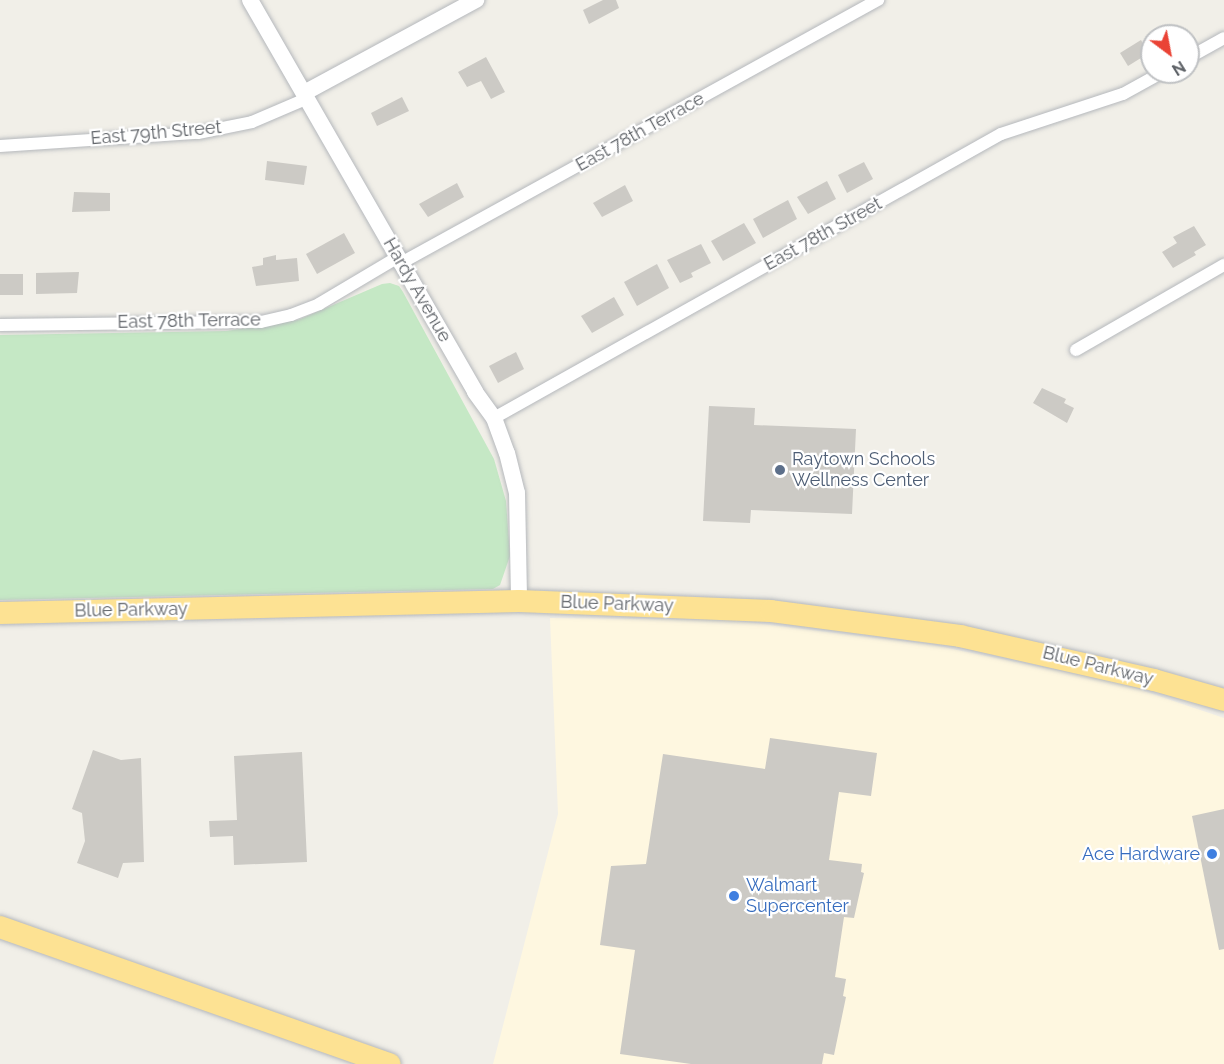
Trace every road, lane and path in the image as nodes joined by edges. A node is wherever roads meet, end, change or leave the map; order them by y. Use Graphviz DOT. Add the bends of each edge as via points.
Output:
graph roads {
  1 [pos="250,0"];
  2 [pos="476,0"];
  3 [pos="878,0"];
  4 [pos="1224,38"];
  5 [pos="1200,51"];
  6 [pos="1142,84"];
  7 [pos="306,95"];
  8 [pos="0,146"];
  9 [pos="400,260"];
  10 [pos="1224,266"];
  11 [pos="0,325"];
  12 [pos="1076,350"];
  13 [pos="494,418"];
  14 [pos="519,600"];
  15 [pos="0,613"];
  16 [pos="1224,700"];
  17 [pos="0,927"];
  18 [pos="390,1064"];
  1 -- 7 [label="street, Hardy Avenue"];
  2 -- 7 [label="street, East 79th Street"];
  3 -- 9 [label="street, East 78th Terrace"];
  4 -- 5 [label="street"];
  6 -- 13 [label="street, East 78th Street" via="1086,109 1001,134"];
  7 -- 8 [label="street, East 79th Street" via="252,122 198,133"];
  7 -- 9 [label="street, Hardy Avenue"];
  9 -- 11 [label="street, East 78th Terrace" via="319,304 261,322"];
  9 -- 13 [label="street, Hardy Avenue" via="475,392"];
  10 -- 12 [label="street"];
  13 -- 14 [label="street, Hardy Avenue" via="517,493"];
  14 -- 15 [label="highway, Blue Parkway"];
  14 -- 16 [label="highway, Blue Parkway" via="771,611 871,622 1055,655"];
  17 -- 18 [label="highway"];
}
